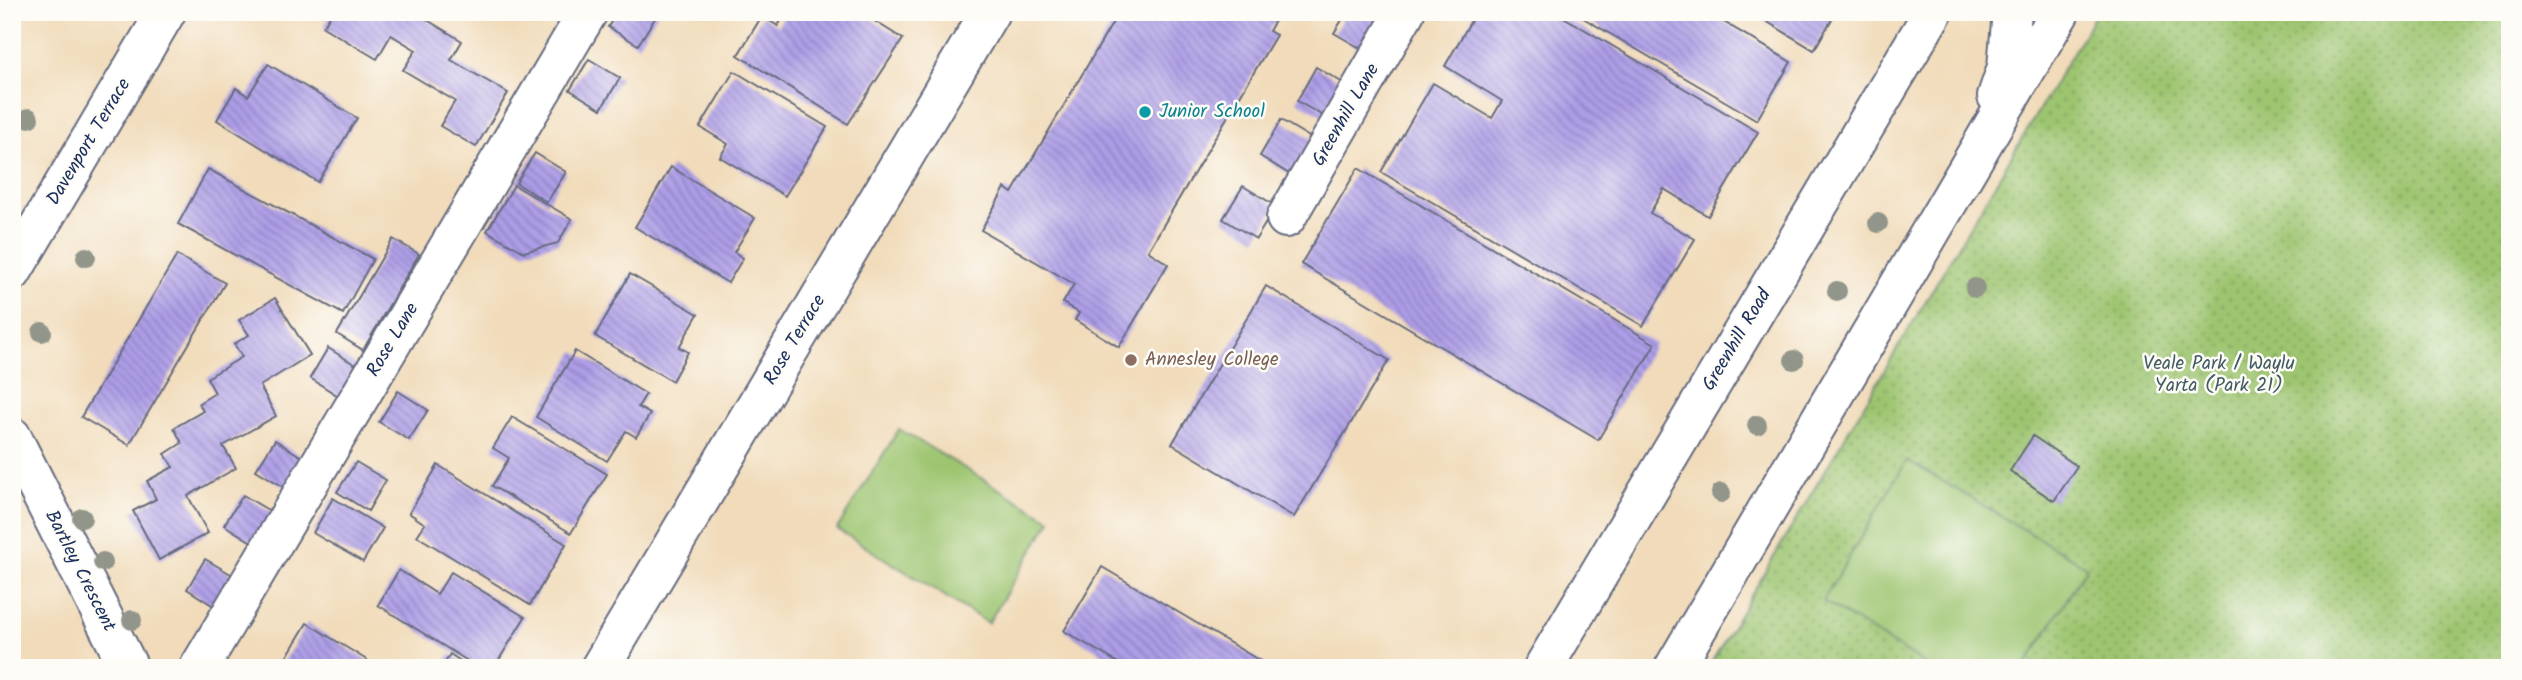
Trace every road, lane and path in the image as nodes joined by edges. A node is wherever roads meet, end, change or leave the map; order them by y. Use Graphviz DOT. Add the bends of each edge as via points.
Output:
graph roads {
  1 [pos="166,12"];
  2 [pos="588,12"];
  3 [pos="990,12"];
  4 [pos="1405,12"];
  5 [pos="1933,12"];
  6 [pos="2012,12"];
  7 [pos="2060,12"];
  8 [pos="1978,151"];
  9 [pos="1286,218"];
  10 [pos="12,272"];
  11 [pos="12,437"];
  12 [pos="129,668"];
  13 [pos="199,668"];
  14 [pos="600,668"];
  15 [pos="1543,668"];
  16 [pos="1674,668"];
  1 -- 10 [label="main road, Davenport Terrace"];
  2 -- 13 [label="main road, Rose Lane"];
  3 -- 14 [label="main road, Rose Terrace"];
  4 -- 9 [label="main road, Greenhill Lane"];
  5 -- 15 [label="main road, Greenhill Road"];
  6 -- 8 [label="main road" via="2007,67"];
  7 -- 8 [label="main road"];
  8 -- 16 [label="main road"];
  11 -- 12 [label="main road, Bartley Crescent"];
}
